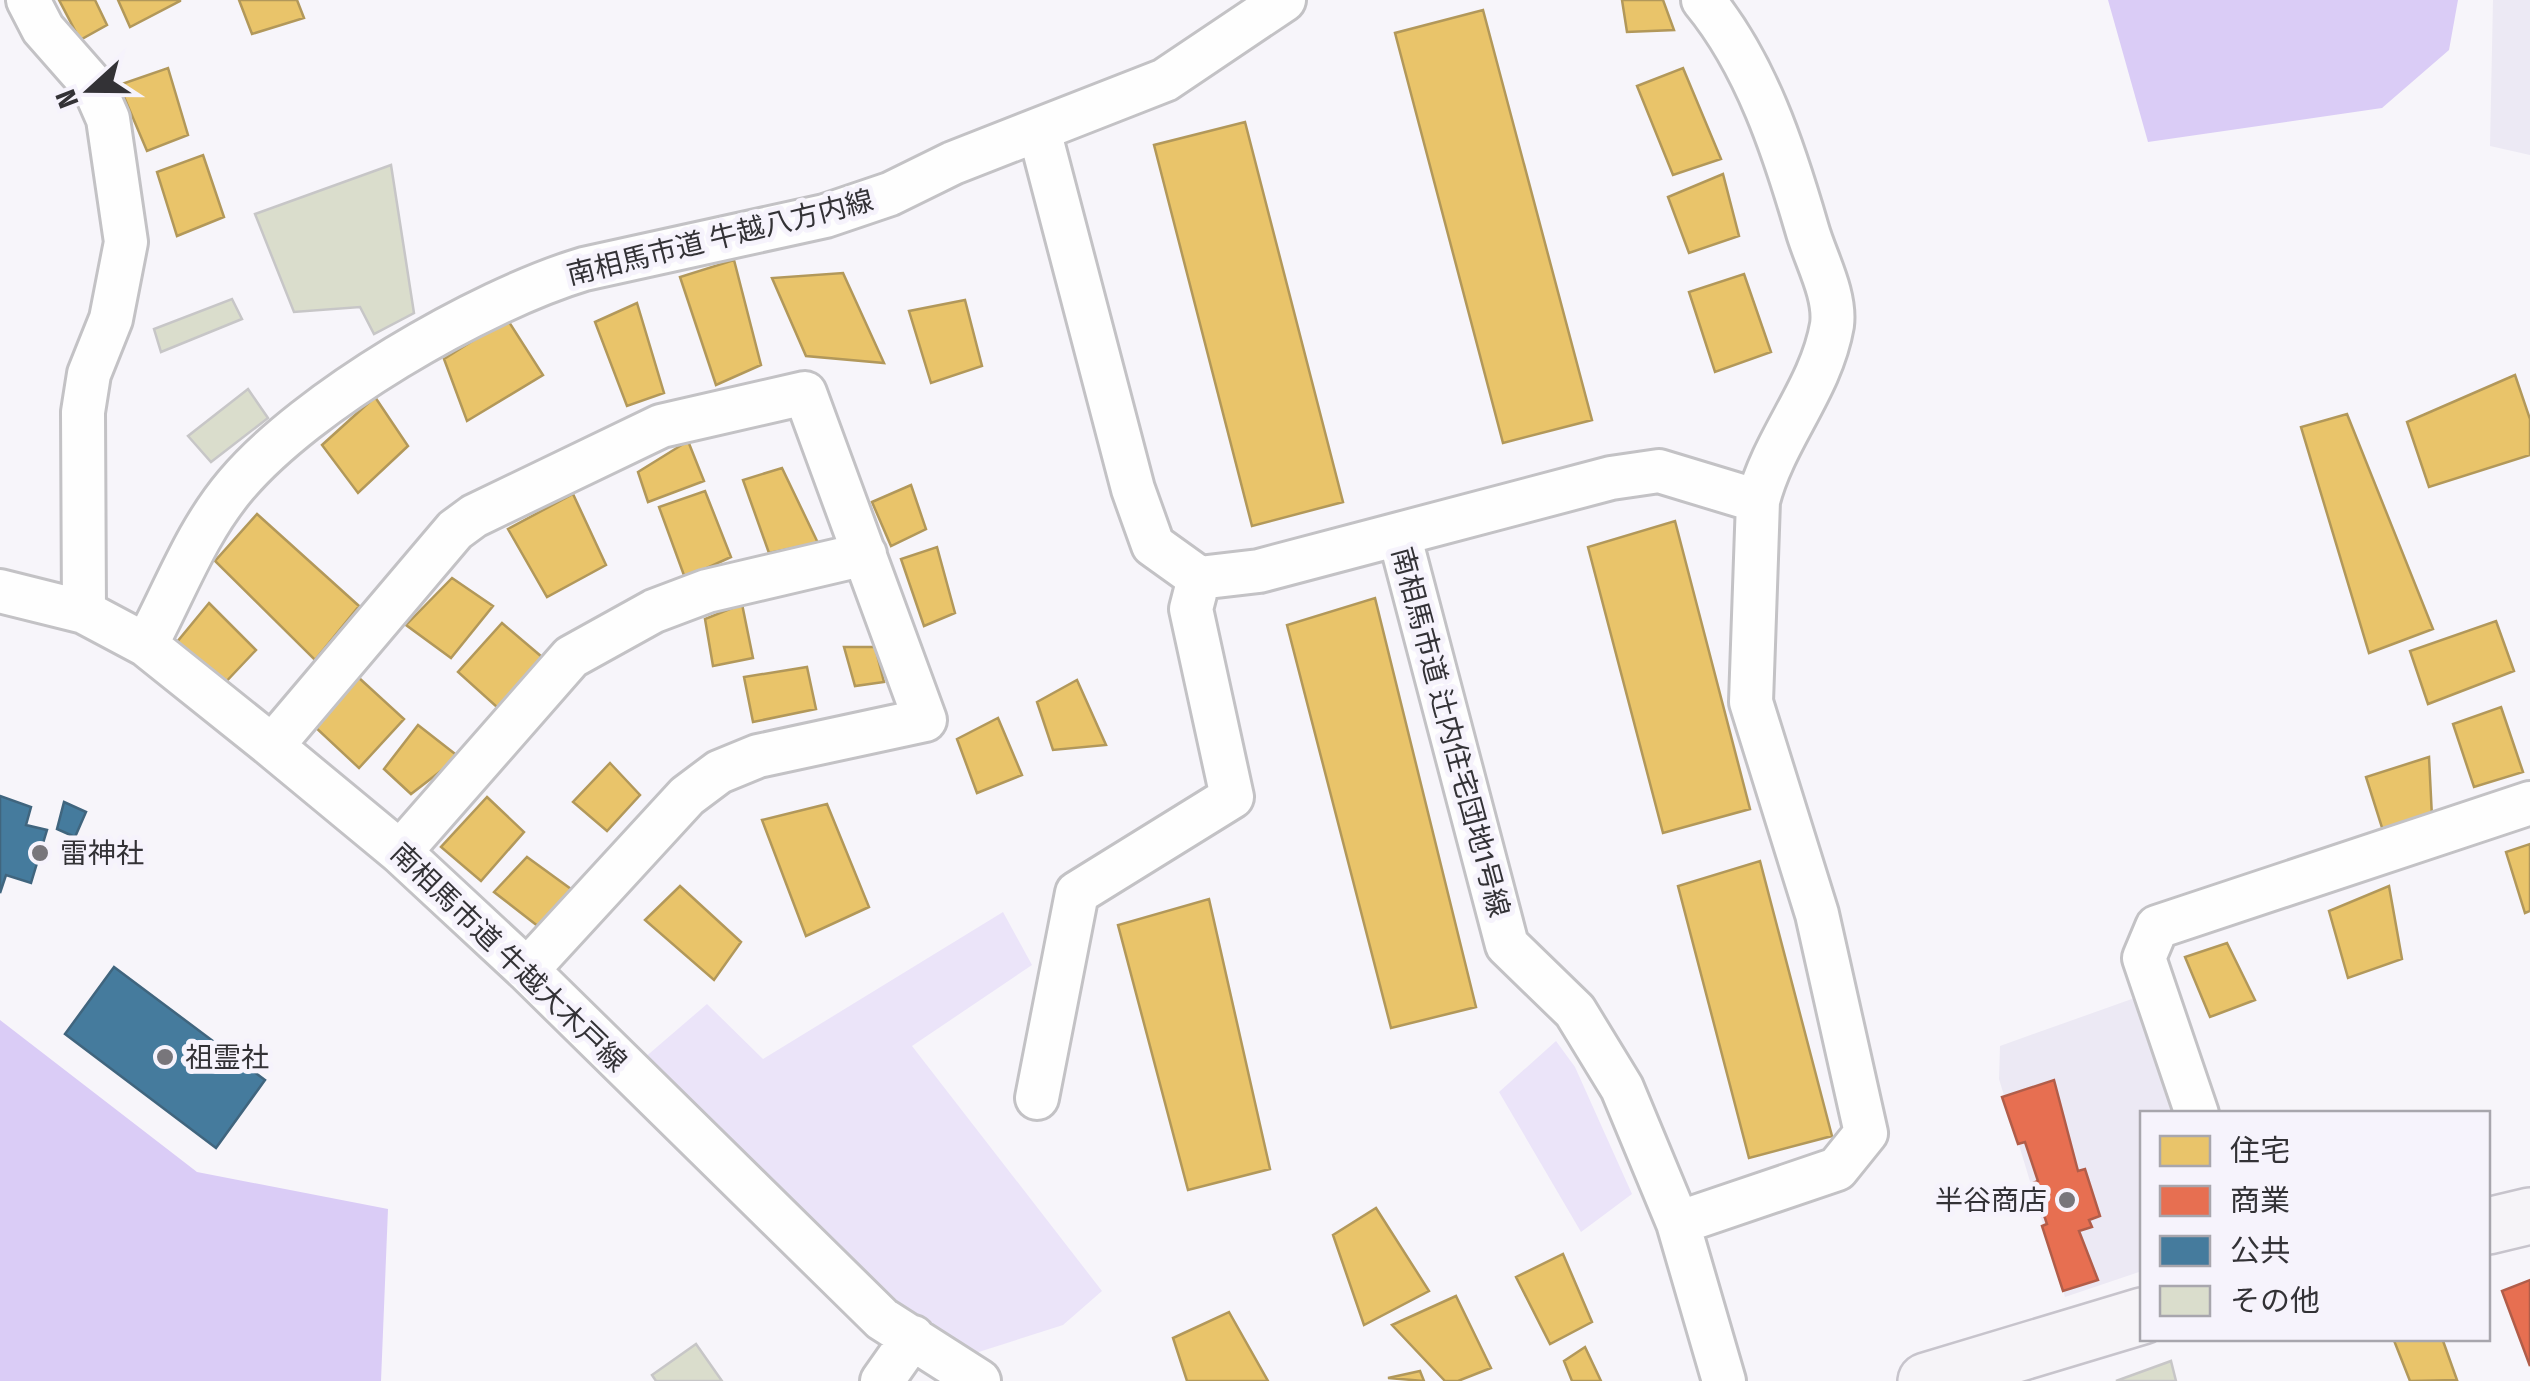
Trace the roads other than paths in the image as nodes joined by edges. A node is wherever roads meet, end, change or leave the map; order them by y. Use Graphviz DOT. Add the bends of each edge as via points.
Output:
graph roads {
  1 [pos="28,0"];
  2 [pos="1284,0"];
  3 [pos="1703,0"];
  4 [pos="1038,130"];
  5 [pos="1758,500"];
  6 [pos="1399,534"];
  7 [pos="865,554"];
  8 [pos="1199,578"];
  9 [pos="0,591"];
  10 [pos="84,612"];
  11 [pos="146,645"];
  12 [pos="272,746"];
  13 [pos="2530,803"];
  14 [pos="400,852"];
  15 [pos="527,970"];
  16 [pos="1036,1098"];
  17 [pos="2196,1111"];
  18 [pos="2530,1216"];
  19 [pos="1678,1224"];
  20 [pos="2490,1226"];
  21 [pos="2140,1317"];
  22 [pos="913,1337"];
  23 [pos="1930,1380"];
  24 [pos="882,1381"];
  25 [pos="979,1381"];
  26 [pos="1724,1381"];
  1 -- 10 [label="street" via="94,87 108,119 126,242 83,412"];
  2 -- 4 [label="street, 南相馬市道 牛越八方内線" via="1165,80"];
  3 -- 5 [label="street" via="1761,100 1794,176 1832,322 1812,388 1776,450"];
  4 -- 8 [label="street" via="1142,520 1153,544"];
  4 -- 11 [label="street, 南相馬市道 牛越八方内線" via="825,216 552,278 443,331 335,400 236,485 198,539"];
  5 -- 6 [label="street" via="1658,471"];
  5 -- 19 [label="street" via="1751,702 1817,914 1866,1133 1837,1170"];
  6 -- 8 [label="street, 南相馬市道 辻内住宅団地1号線" via="1260,571"];
  6 -- 19 [label="street, 南相馬市道 辻内住宅団地1号線" via="1508,944 1575,1011 1622,1088"];
  7 -- 12 [label="street" via="805,393 661,426 544,478 455,530"];
  7 -- 14 [label="street" via="708,591 588,647"];
  7 -- 15 [label="street" via="925,720 758,756 719,772 687,796"];
  8 -- 16 [label="street" via="1191,609 1232,797 1078,893"];
  9 -- 10 [label="street, 南相馬市道 牛越大木戸線"];
  10 -- 11 [label="street, 南相馬市道 牛越大木戸線"];
  11 -- 12 [label="street, 南相馬市道 牛越大木戸線"];
  12 -- 14 [label="street, 南相馬市道 牛越大木戸線"];
  13 -- 17 [label="street" via="2157,927 2144,958"];
  14 -- 15 [label="street, 南相馬市道 牛越大木戸線"];
  15 -- 22 [label="street, 南相馬市道 牛越大木戸線" via="882,1319"];
  18 -- 20 [label="main road"];
  19 -- 26 [label="street, 南相馬市道 辻内住宅団地1号線"];
  21 -- 23 [label="main road"];
  22 -- 24 [label="street"];
  22 -- 25 [label="street, 南相馬市道 牛越大木戸線"];
}
